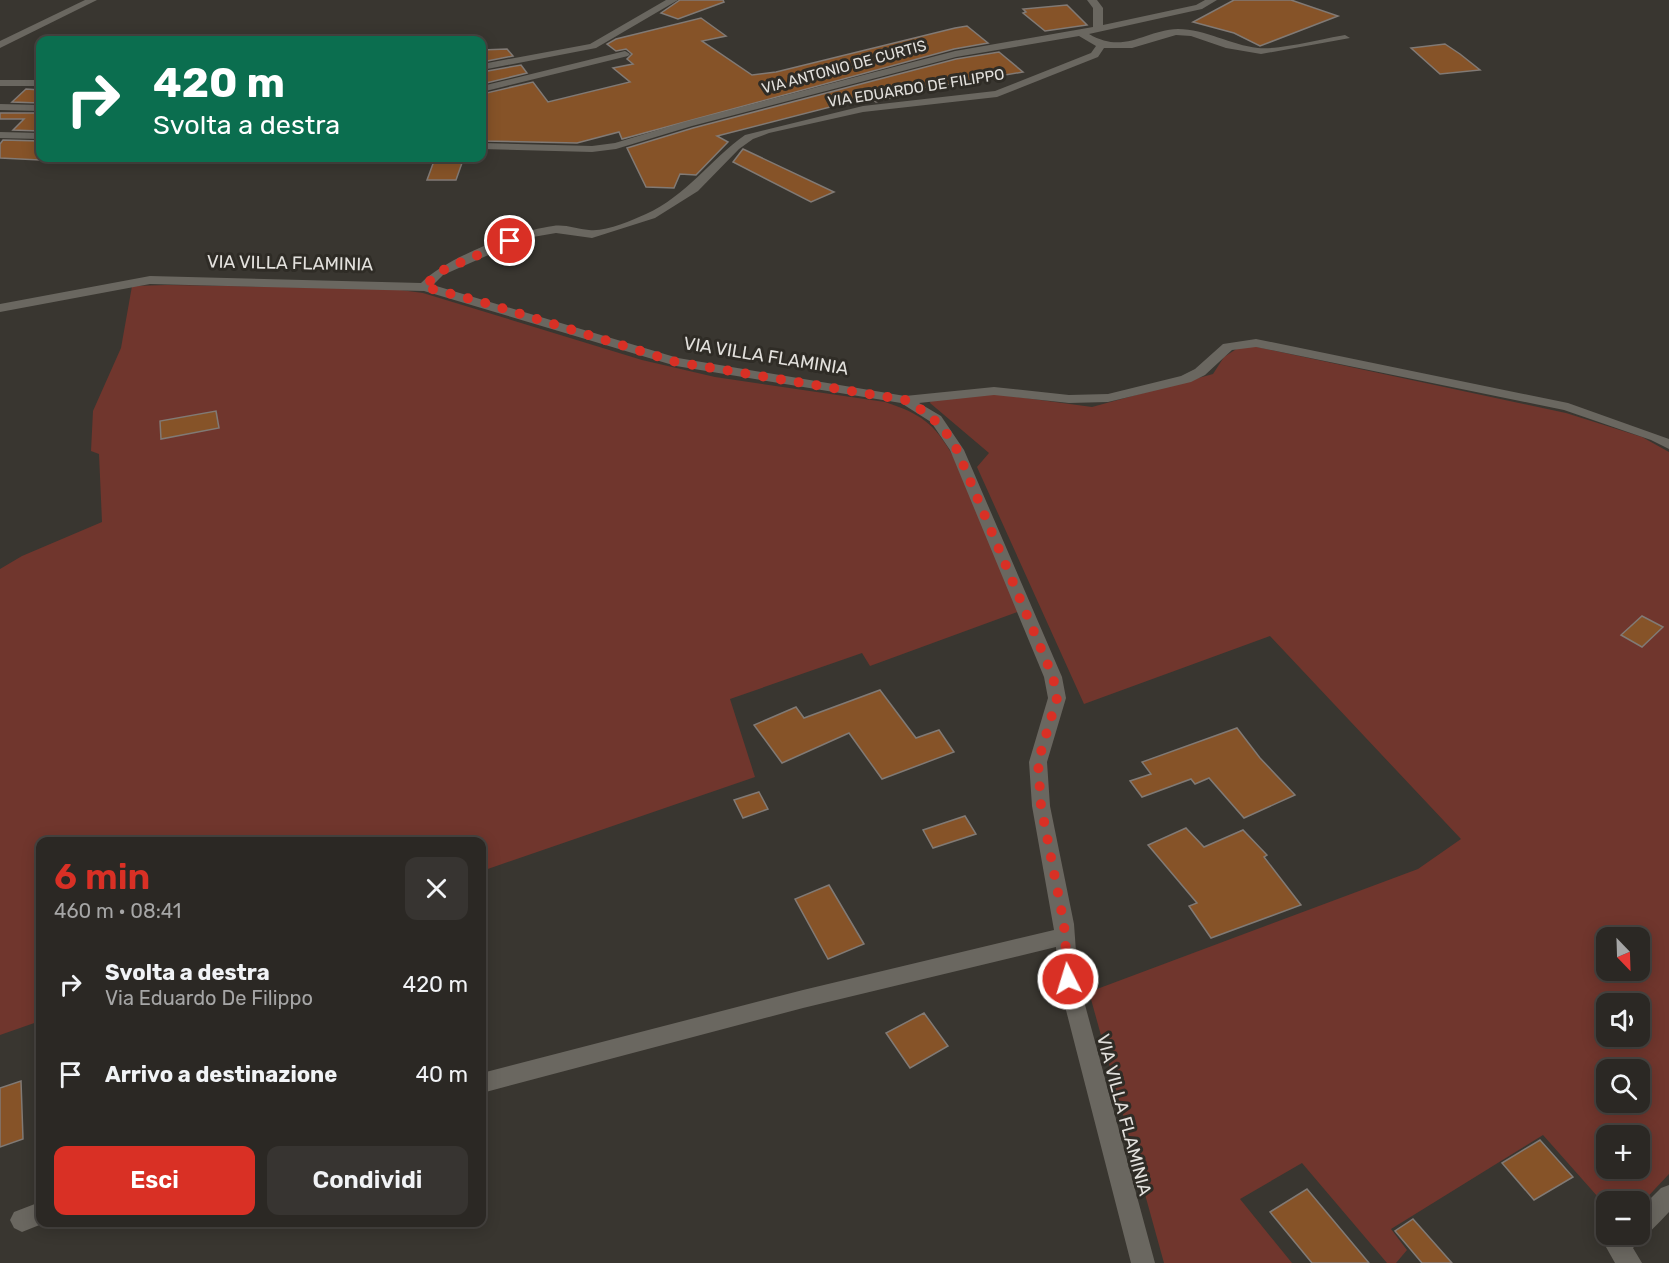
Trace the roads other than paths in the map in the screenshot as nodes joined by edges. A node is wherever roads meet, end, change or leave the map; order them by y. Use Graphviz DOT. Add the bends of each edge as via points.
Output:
graph roads {
  1 [pos="92,0"];
  2 [pos="673,0"];
  3 [pos="1092,0"];
  4 [pos="1212,0"];
  5 [pos="1098,29"];
  6 [pos="1081,33"];
  7 [pos="1344,38"];
  8 [pos="0,45"];
  9 [pos="1101,45"];
  10 [pos="625,54"];
  11 [pos="486,66"];
  12 [pos="0,83"];
  13 [pos="36,83"];
  14 [pos="486,88"];
  15 [pos="0,107"];
  16 [pos="36,108"];
  17 [pos="0,135"];
  18 [pos="36,136"];
  19 [pos="486,146"];
  20 [pos="424,287"];
  21 [pos="0,308"];
  22 [pos="905,400"];
  23 [pos="1669,445"];
  24 [pos="1065,936"];
  25 [pos="486,1082"];
  26 [pos="1669,1196"];
  27 [pos="1650,1216"];
  28 [pos="1619,1245"];
  29 [pos="1143,1263"];
  30 [pos="1630,1263"];
  1 -- 8 [label="street"];
  2 -- 11 [label="street" via="593,46"];
  3 -- 5 [label="street" via="1098,8"];
  4 -- 5 [label="street, VIA ANTONIO DE CURTIS" via="1199,7"];
  5 -- 6 [label="street, VIA ANTONIO DE CURTIS"];
  6 -- 9 [label="street"];
  6 -- 19 [label="street, VIA ANTONIO DE CURTIS" via="955,54 616,146"];
  7 -- 9 [label="street" via="1261,51 1175,32 1132,45"];
  9 -- 20 [label="street, VIA EDUARDO DE FILIPPO" via="1095,55 997,94 863,109 758,134 735,147 694,189 651,216 592,234 556,229 524,235 439,272"];
  10 -- 14 [label="street"];
  12 -- 13 [label="street"];
  15 -- 16 [label="street"];
  17 -- 18 [label="street"];
  20 -- 21 [label="street, VIA VILLA FLAMINIA" via="150,280"];
  20 -- 22 [label="street, VIA VILLA FLAMINIA" via="676,362"];
  22 -- 23 [label="street" via="994,391 1070,399 1108,398 1186,378 1200,372 1228,347 1256,342 1568,407"];
  22 -- 24 [label="street, VIA VILLA FLAMINIA" via="936,419 957,450 1053,677 1057,698 1038,762 1041,806"];
  24 -- 25 [label="street"];
  24 -- 29 [label="street, VIA VILLA FLAMINIA" via="1068,979"];
  26 -- 27 [label="street"];
  28 -- 30 [label="street"];
}
